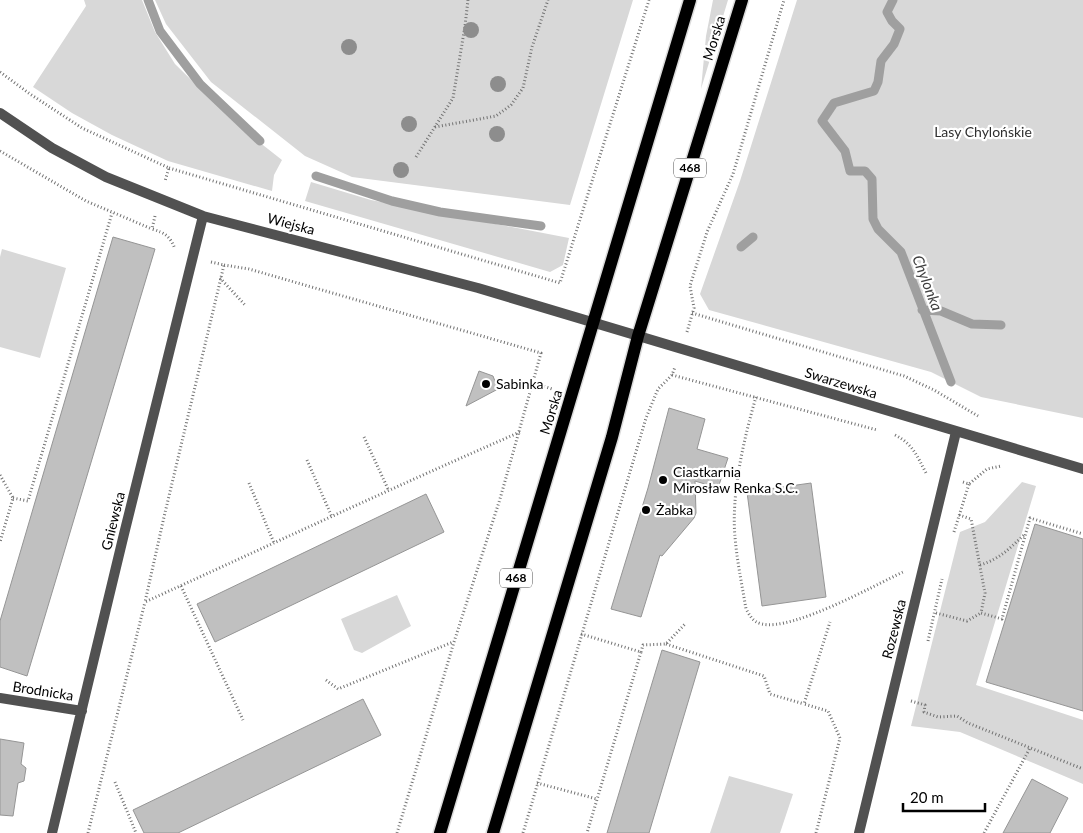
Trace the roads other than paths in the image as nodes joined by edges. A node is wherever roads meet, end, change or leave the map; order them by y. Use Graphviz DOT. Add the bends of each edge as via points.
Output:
graph roads {
  1 [pos="690,0"];
  2 [pos="742,0"];
  3 [pos="0,113"];
  4 [pos="203,216"];
  5 [pos="592,323"];
  6 [pos="638,336"];
  7 [pos="956,432"];
  8 [pos="1083,469"];
  9 [pos="0,698"];
  10 [pos="82,711"];
  11 [pos="52,833"];
  12 [pos="440,833"];
  13 [pos="492,833"];
  14 [pos="859,833"];
  1 -- 5 [label="main road, Morska / 468"];
  2 -- 6 [label="main road, Morska / 468"];
  3 -- 4 [label="street, Wiejska" via="52,148 106,177"];
  4 -- 5 [label="street, Wiejska" via="478,288"];
  4 -- 10 [label="street, Gniewska"];
  5 -- 6 [label="street, Swarzewska"];
  5 -- 12 [label="main road, Morska / 468"];
  6 -- 7 [label="street, Swarzewska"];
  6 -- 13 [label="main road, Morska / 468" via="612,436"];
  7 -- 8 [label="street, Swarzewska"];
  7 -- 14 [label="street, Rozewska"];
  9 -- 10 [label="street, Brodnicka"];
  10 -- 11 [label="street, Gniewska"];
}
